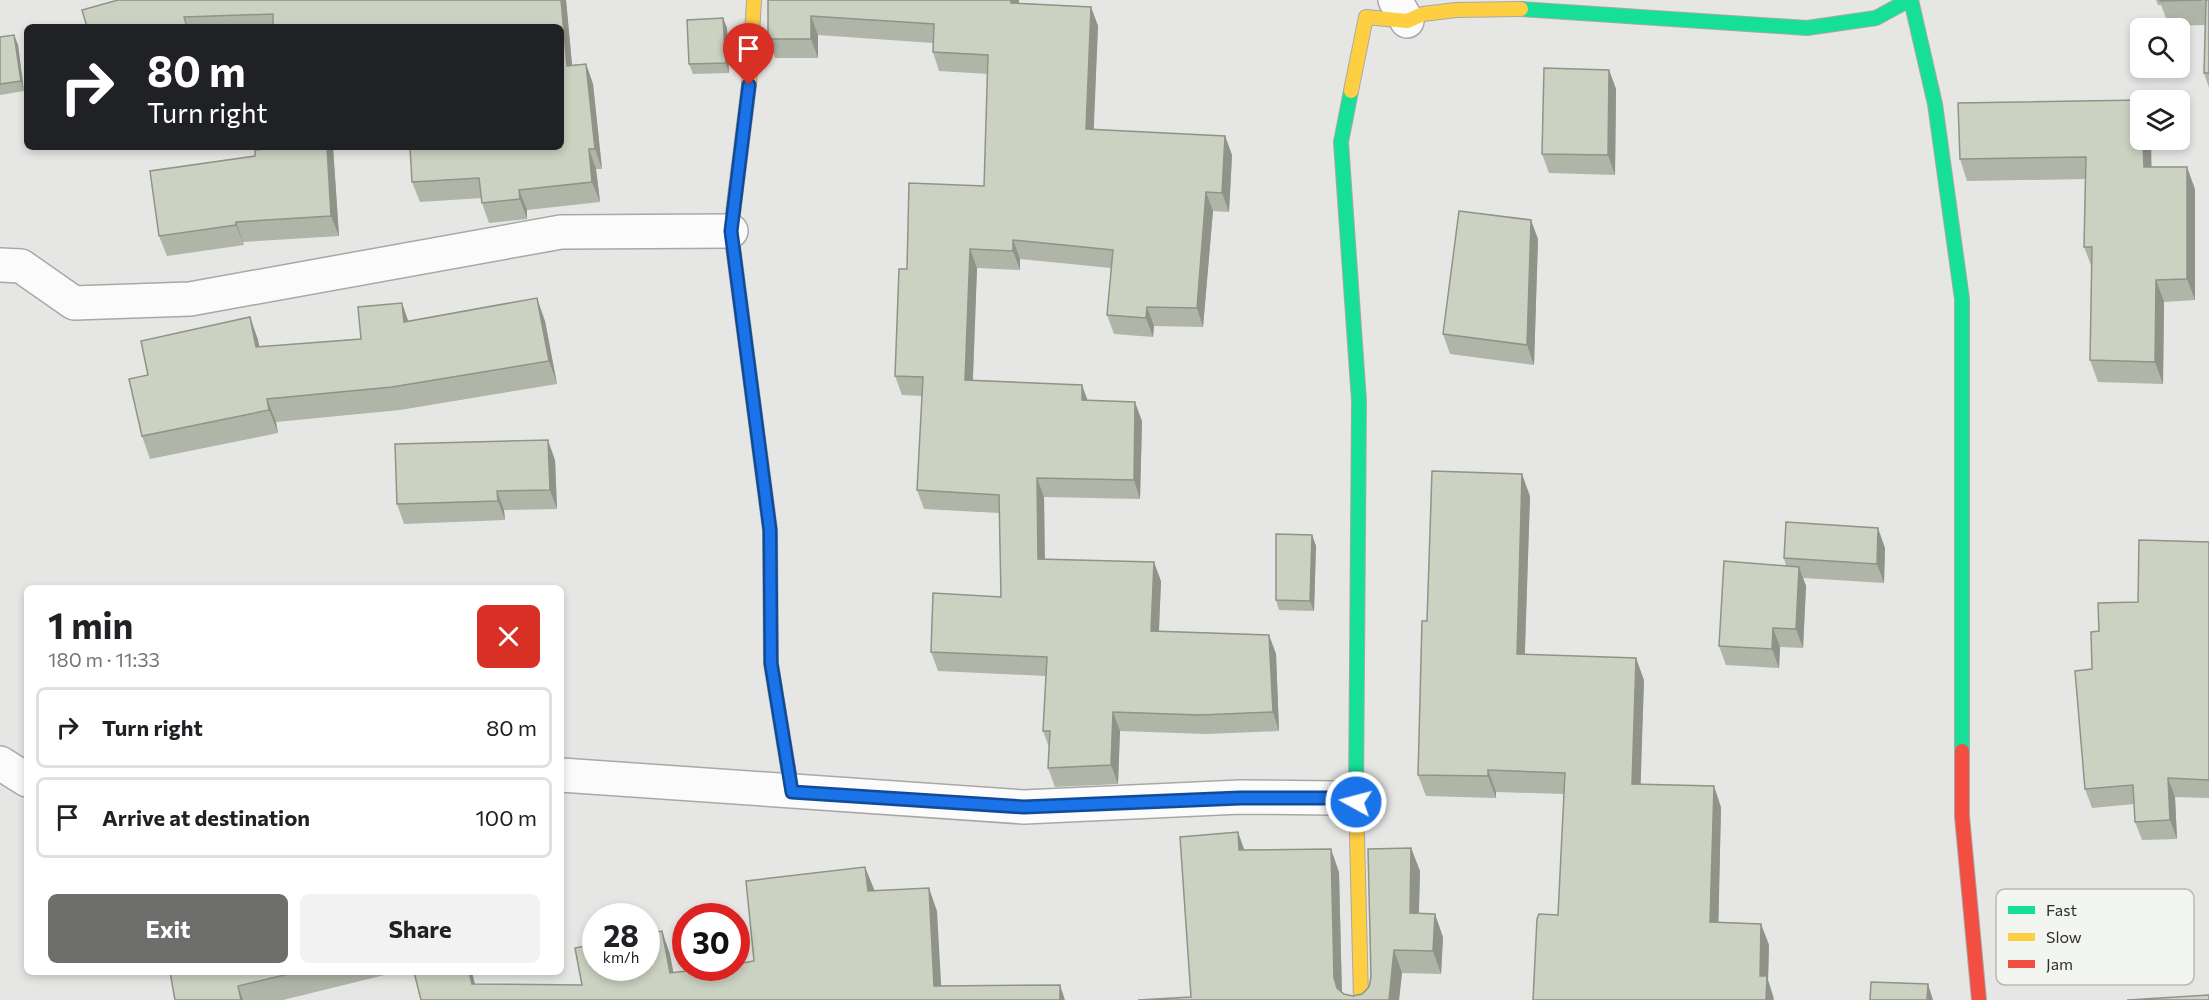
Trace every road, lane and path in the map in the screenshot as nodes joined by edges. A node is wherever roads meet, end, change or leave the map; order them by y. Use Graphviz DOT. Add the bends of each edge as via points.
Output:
graph roads {
  1 [pos="754,0"];
  2 [pos="1910,0"];
  3 [pos="1401,11"];
  4 [pos="731,231"];
  5 [pos="0,265"];
  6 [pos="0,763"];
  7 [pos="564,776"];
  8 [pos="24,778"];
  9 [pos="792,792"];
  10 [pos="1356,802"];
  11 [pos="1361,1000"];
  12 [pos="1979,1000"];
  1 -- 4 [label="street" via="749,85"];
  2 -- 3 [label="street" via="1876,18 1808,27 1545,9 1423,14"];
  2 -- 12 [label="street" via="1935,104 1962,299 1962,816"];
  3 -- 10 [label="street" via="1366,17 1341,142 1359,401"];
  4 -- 5 [label="street" via="561,232 190,299 74,303 21,266"];
  4 -- 9 [label="street" via="770,530 771,663"];
  6 -- 8 [label="street"];
  7 -- 9 [label="street"];
  9 -- 10 [label="street" via="1024,807 1240,798 1334,798"];
  10 -- 11 [label="street"];
}
